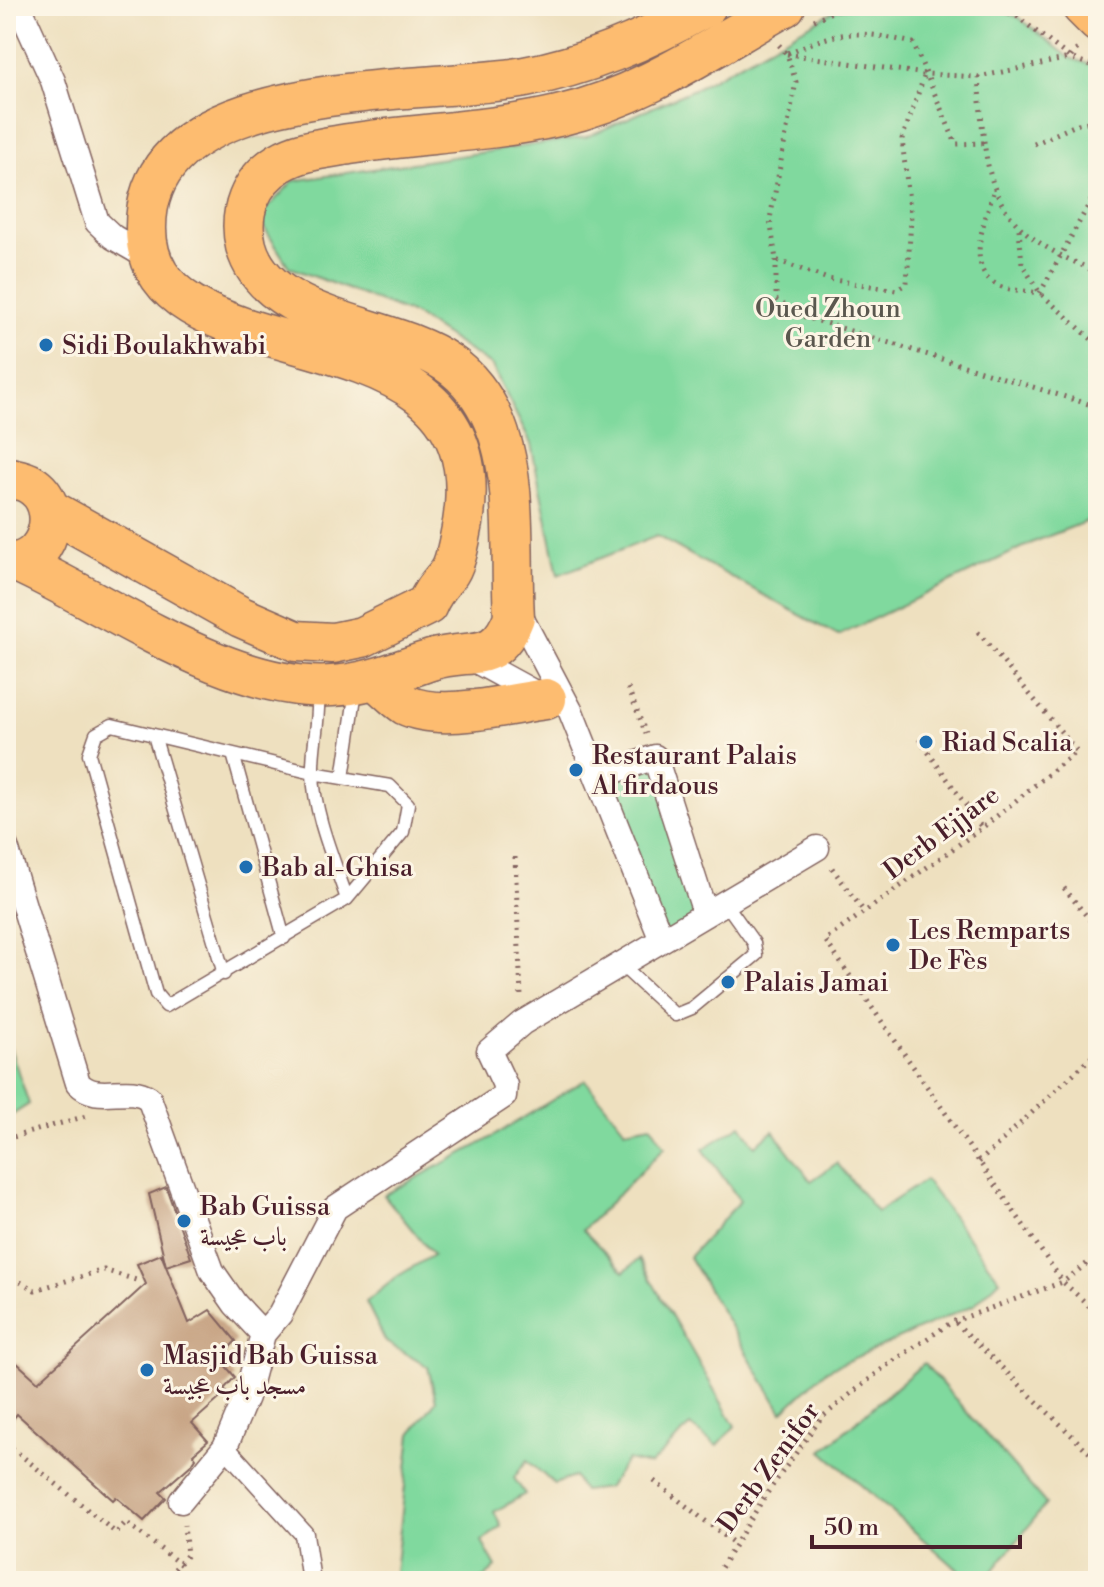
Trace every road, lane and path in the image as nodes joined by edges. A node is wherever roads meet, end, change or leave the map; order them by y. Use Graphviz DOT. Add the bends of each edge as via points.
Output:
graph roads {
  1 [pos="19,6"];
  2 [pos="706,6"];
  3 [pos="785,6"];
  4 [pos="986,6"];
  5 [pos="1082,6"];
  6 [pos="1089,34"];
  7 [pos="787,54"];
  8 [pos="1070,58"];
  9 [pos="1098,67"];
  10 [pos="925,74"];
  11 [pos="978,77"];
  12 [pos="1098,120"];
  13 [pos="984,143"];
  14 [pos="1034,144"];
  15 [pos="1098,188"];
  16 [pos="993,193"];
  17 [pos="1019,228"];
  18 [pos="1059,257"];
  19 [pos="149,258"];
  20 [pos="776,260"];
  21 [pos="1098,272"];
  22 [pos="1040,293"];
  23 [pos="1098,345"];
  24 [pos="1098,407"];
  25 [pos="6,477"];
  26 [pos="50,510"];
  27 [pos="12,563"];
  28 [pos="511,598"];
  29 [pos="978,632"];
  30 [pos="462,655"];
  31 [pos="367,682"];
  32 [pos="318,686"];
  33 [pos="628,688"];
  34 [pos="558,706"];
  35 [pos="154,735"];
  36 [pos="919,739"];
  37 [pos="233,754"];
  38 [pos="655,757"];
  39 [pos="313,773"];
  40 [pos="598,777"];
  41 [pos="343,778"];
  42 [pos="982,828"];
  43 [pos="6,847"];
  44 [pos="817,848"];
  45 [pos="515,857"];
  46 [pos="1064,888"];
  47 [pos="347,899"];
  48 [pos="714,907"];
  49 [pos="865,913"];
  50 [pos="1098,930"];
  51 [pos="284,938"];
  52 [pos="661,938"];
  53 [pos="621,965"];
  54 [pos="224,974"];
  55 [pos="522,1023"];
  56 [pos="1098,1051"];
  57 [pos="95,1114"];
  58 [pos="6,1139"];
  59 [pos="979,1162"];
  60 [pos="1098,1255"];
  61 [pos="6,1274"];
  62 [pos="136,1280"];
  63 [pos="1063,1282"];
  64 [pos="1098,1314"];
  65 [pos="956,1323"];
  66 [pos="263,1334"];
  67 [pos="6,1443"];
  68 [pos="225,1447"];
  69 [pos="1098,1461"];
  70 [pos="654,1481"];
  71 [pos="181,1501"];
  72 [pos="735,1544"];
  73 [pos="181,1565"];
  74 [pos="579,1576"];
  75 [pos="164,1581"];
  76 [pos="311,1581"];
  77 [pos="587,1581"];
  78 [pos="713,1581"];
  1 -- 19 [label="street" via="53,81 97,222"];
  2 -- 19 [label="main road" via="624,48 550,72 304,101 221,123 185,146 162,171 145,221"];
  3 -- 28 [label="main road" via="617,100 518,124 299,154 266,172 247,199 247,247 263,279 277,291 449,363 485,402 505,469"];
  4 -- 8 [label="path" via="1018,17"];
  5 -- 6 [label="main road"];
  6 -- 8 [label="path"];
  7 -- 10 [label="path"];
  7 -- 10 [label="path" via="829,35 875,34 913,43"];
  7 -- 20 [label="path" via="796,82 770,219"];
  8 -- 9 [label="path"];
  8 -- 11 [label="path"];
  10 -- 11 [label="path"];
  10 -- 13 [label="path" via="956,144"];
  10 -- 20 [label="path" via="902,139 911,219 907,283 896,290 828,279"];
  11 -- 13 [label="path"];
  12 -- 14 [label="path"];
  13 -- 16 [label="path"];
  15 -- 18 [label="path"];
  16 -- 17 [label="path"];
  16 -- 22 [label="path" via="977,246 983,270 1000,286"];
  17 -- 18 [label="path"];
  17 -- 22 [label="path" via="1022,264"];
  18 -- 21 [label="path"];
  18 -- 22 [label="path"];
  19 -- 26 [label="main road" via="167,287 200,309 394,377 429,400 450,426 462,468 463,521 438,590 362,637 333,643 296,641 241,617"];
  20 -- 24 [label="path" via="776,300 802,316"];
  22 -- 23 [label="path"];
  25 -- 26 [label="main road" via="29,482"];
  26 -- 27 [label="main road" via="45,543 34,555"];
  27 -- 32 [label="main road" via="221,662 275,681"];
  28 -- 30 [label="main road" via="514,617 505,638 488,652"];
  28 -- 34 [label="street"];
  29 -- 42 [label="path, Derb Ejjare" via="1077,751"];
  30 -- 31 [label="main road"];
  30 -- 34 [label="street"];
  31 -- 32 [label="main road"];
  31 -- 34 [label="main road" via="429,711"];
  31 -- 41 [label="lane"];
  32 -- 39 [label="lane" via="320,723"];
  33 -- 38 [label="path"];
  34 -- 40 [label="street"];
  35 -- 37 [label="lane"];
  35 -- 54 [label="lane"];
  35 -- 54 [label="lane" via="112,725 96,734 89,754 156,994 166,1006"];
  36 -- 42 [label="path"];
  37 -- 39 [label="lane"];
  37 -- 51 [label="lane"];
  38 -- 40 [label="street"];
  38 -- 48 [label="street"];
  39 -- 41 [label="lane"];
  39 -- 47 [label="lane" via="326,837"];
  40 -- 52 [label="street"];
  41 -- 47 [label="lane" via="390,786 408,804 403,832"];
  42 -- 49 [label="path, Derb Ejjare"];
  43 -- 66 [label="street" via="78,1083 96,1094 130,1091 149,1098 212,1271"];
  44 -- 48 [label="street"];
  44 -- 49 [label="path"];
  45 -- 55 [label="path"];
  46 -- 50 [label="path"];
  47 -- 51 [label="lane"];
  48 -- 52 [label="street"];
  48 -- 53 [label="lane" via="754,943 756,955 692,1008 675,1015"];
  49 -- 59 [label="path, Derb Ejjare" via="825,940"];
  51 -- 54 [label="lane"];
  52 -- 53 [label="street"];
  53 -- 55 [label="street"];
  55 -- 66 [label="street" via="489,1051 505,1085 504,1096 335,1208 280,1314"];
  56 -- 59 [label="path"];
  57 -- 58 [label="path"];
  59 -- 63 [label="path"];
  60 -- 63 [label="path, Derb Zenifor"];
  61 -- 62 [label="path" via="35,1290 104,1270"];
  63 -- 64 [label="path"];
  63 -- 65 [label="path, Derb Zenifor"];
  65 -- 69 [label="path"];
  65 -- 72 [label="path, Derb Zenifor" via="886,1366 821,1418"];
  66 -- 68 [label="street"];
  67 -- 73 [label="path" via="116,1533 126,1522"];
  68 -- 71 [label="street"];
  68 -- 76 [label="street" via="304,1534"];
  70 -- 72 [label="path"];
  71 -- 73 [label="path" via="187,1555"];
  72 -- 78 [label="path, Derb Zenifor"];
  73 -- 75 [label="path"];
  74 -- 77 [label="path"];
}
